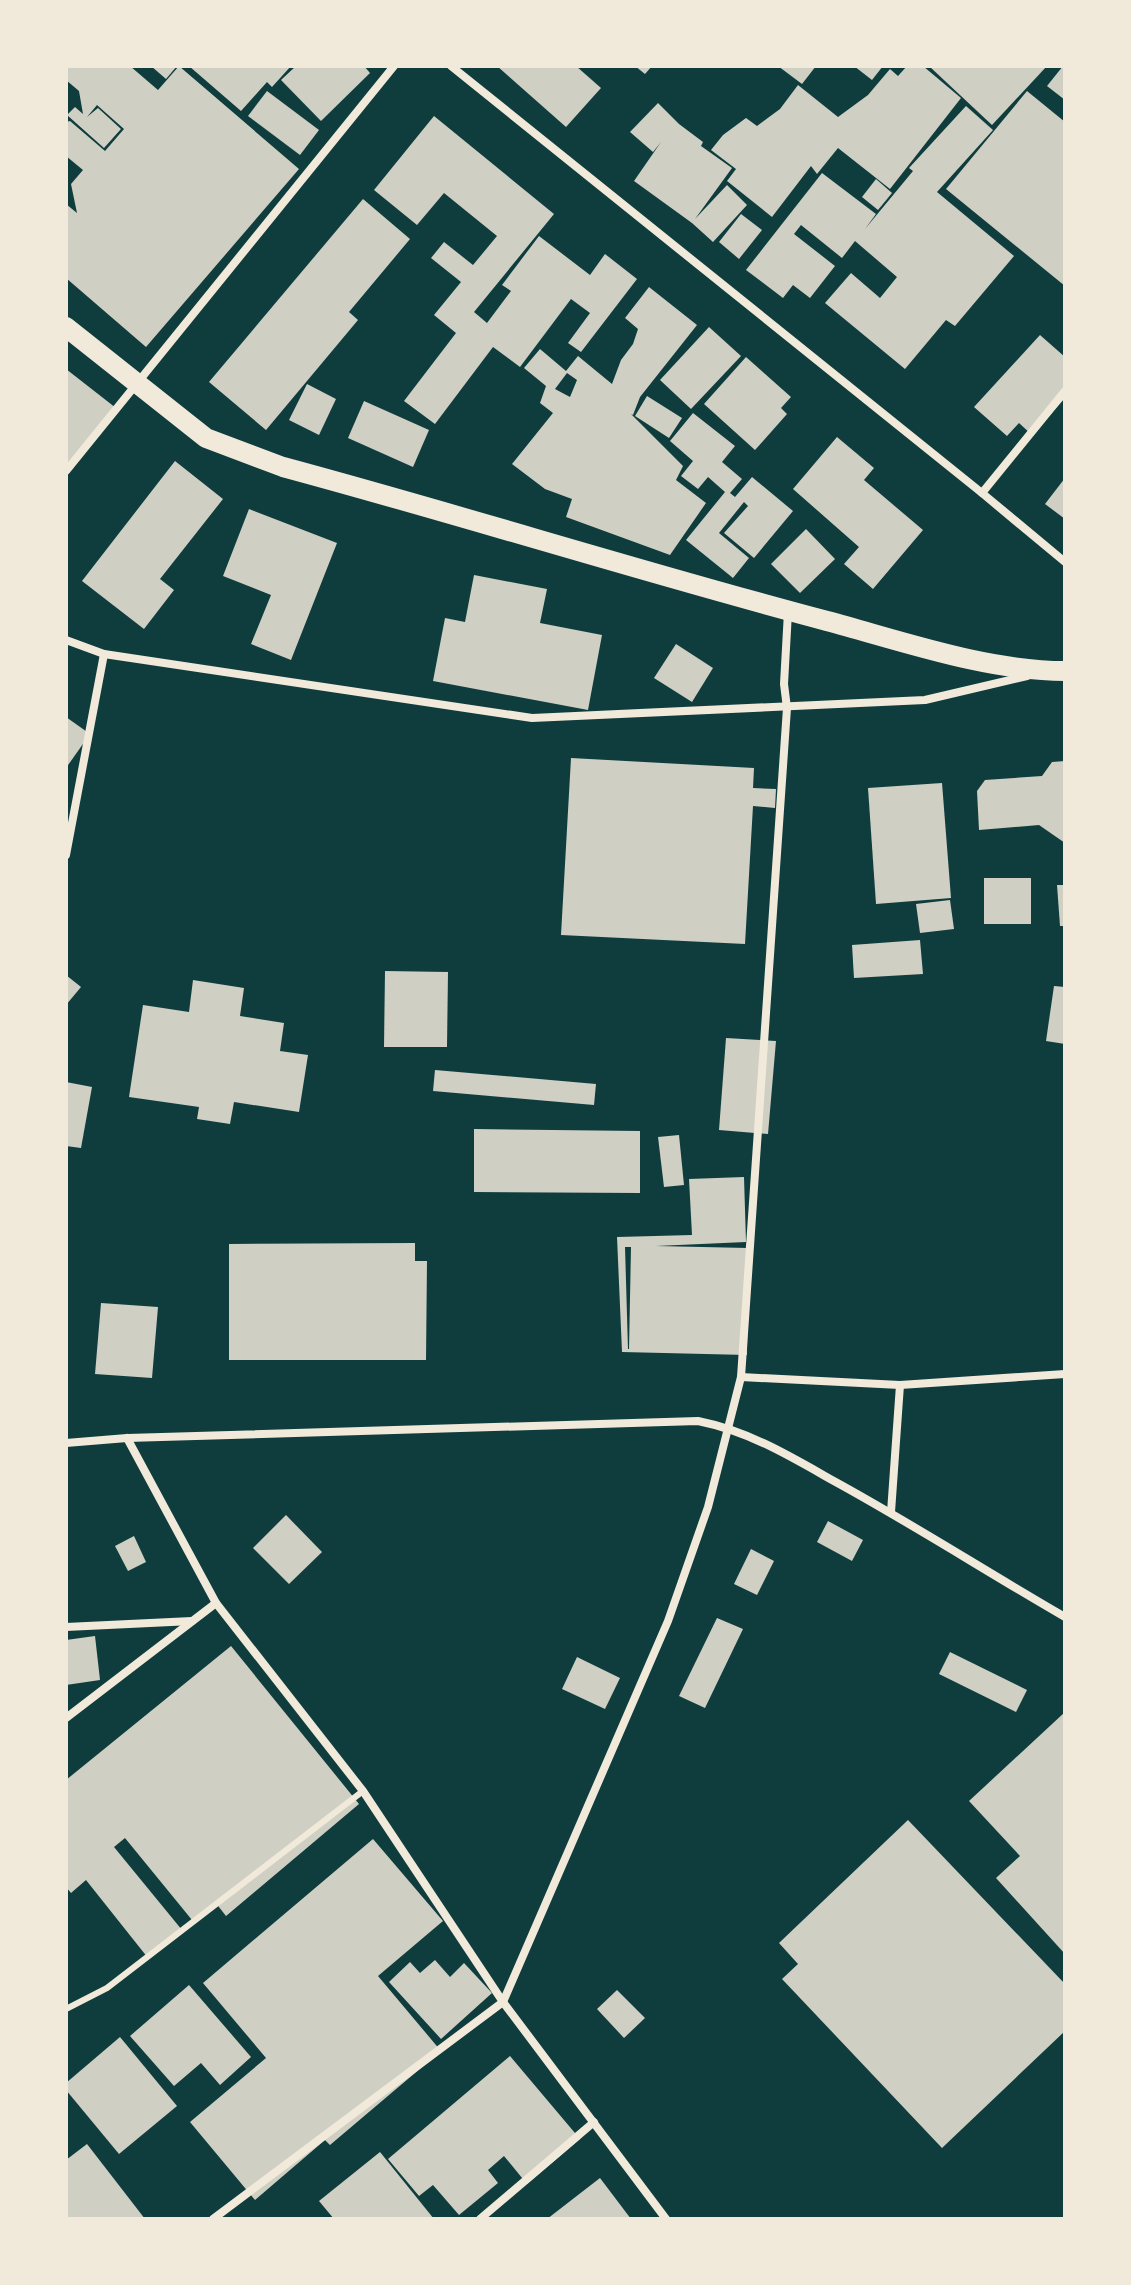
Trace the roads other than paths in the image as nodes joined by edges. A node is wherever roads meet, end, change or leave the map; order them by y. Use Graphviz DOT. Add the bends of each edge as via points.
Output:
graph roads {
  1 [pos="394,66"];
  2 [pos="451,66"];
  3 [pos="66,327"];
  4 [pos="138,385"];
  5 [pos="1065,391"];
  6 [pos="66,471"];
  7 [pos="982,493"];
  8 [pos="1065,562"];
  9 [pos="788,611"];
  10 [pos="66,640"];
  11 [pos="104,654"];
  12 [pos="1056,671"];
  13 [pos="787,708"];
  14 [pos="66,855"];
  15 [pos="1065,1374"];
  16 [pos="741,1377"];
  17 [pos="900,1385"];
  18 [pos="728,1427"];
  19 [pos="127,1438"];
  20 [pos="66,1443"];
  21 [pos="891,1512"];
  22 [pos="216,1603"];
  23 [pos="1065,1617"];
  24 [pos="192,1621"];
  25 [pos="66,1627"];
  26 [pos="66,1718"];
  27 [pos="363,1791"];
  28 [pos="503,2002"];
  29 [pos="66,2009"];
  30 [pos="594,2122"];
  31 [pos="213,2219"];
  32 [pos="480,2219"];
  33 [pos="666,2219"];
  1 -- 4 [label="street"];
  2 -- 7 [label="street"];
  3 -- 4 [label="main road"];
  4 -- 6 [label="street"];
  4 -- 9 [label="main road" via="206,438 283,467"];
  5 -- 7 [label="street"];
  7 -- 8 [label="street"];
  9 -- 12 [label="main road" via="971,659"];
  9 -- 13 [label="street"];
  10 -- 11 [label="street"];
  11 -- 13 [label="street" via="532,718"];
  11 -- 14 [label="street"];
  12 -- 13 [label="street" via="925,700"];
  13 -- 16 [label="street"];
  15 -- 17 [label="street"];
  16 -- 17 [label="street"];
  16 -- 18 [label="street"];
  17 -- 21 [label="street"];
  18 -- 19 [label="street" via="698,1421"];
  18 -- 21 [label="street"];
  18 -- 28 [label="street" via="708,1507 668,1621"];
  19 -- 20 [label="street"];
  19 -- 22 [label="street"];
  21 -- 23 [label="street"];
  22 -- 24 [label="street"];
  22 -- 27 [label="street"];
  24 -- 25 [label="street"];
  24 -- 26 [label="street"];
  27 -- 28 [label="street"];
  27 -- 29 [label="lane" via="107,1988"];
  28 -- 30 [label="street"];
  28 -- 31 [label="street"];
  30 -- 32 [label="street"];
  30 -- 33 [label="street"];
}
